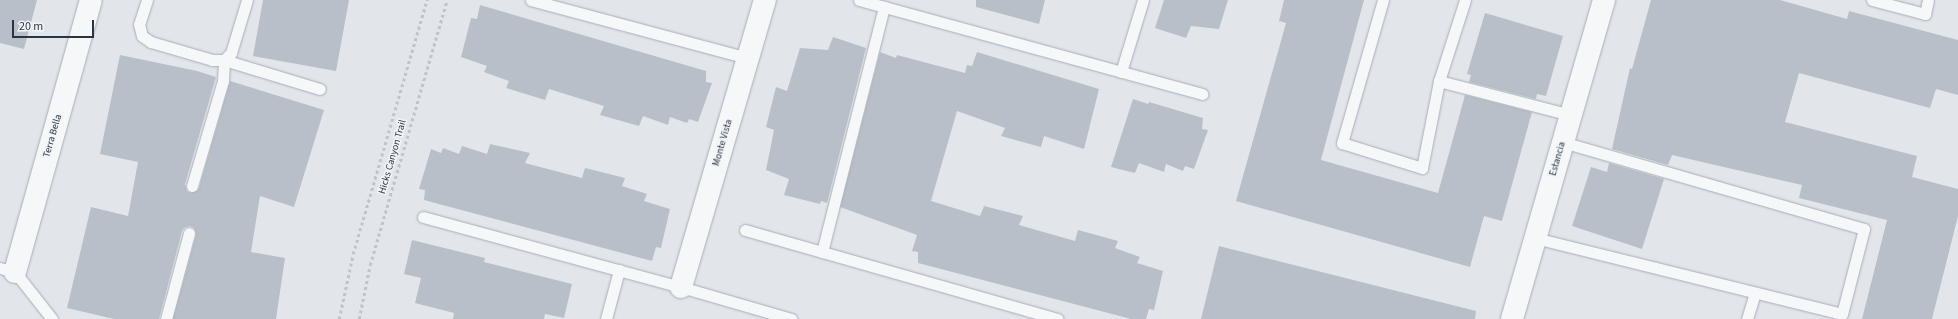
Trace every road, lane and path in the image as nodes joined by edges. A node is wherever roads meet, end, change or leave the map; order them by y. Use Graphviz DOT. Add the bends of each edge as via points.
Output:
graph roads {
  1 [pos="91,0"];
  2 [pos="147,0"];
  3 [pos="247,0"];
  4 [pos="427,0"];
  5 [pos="447,0"];
  6 [pos="531,0"];
  7 [pos="765,0"];
  8 [pos="859,0"];
  9 [pos="1143,0"];
  10 [pos="1383,0"];
  11 [pos="1465,0"];
  12 [pos="1604,0"];
  13 [pos="1872,0"];
  14 [pos="1928,0"];
  15 [pos="884,7"];
  16 [pos="748,58"];
  17 [pos="224,60"];
  18 [pos="1121,72"];
  19 [pos="1439,81"];
  20 [pos="320,89"];
  21 [pos="1202,94"];
  22 [pos="1570,115"];
  23 [pos="1563,142"];
  24 [pos="192,186"];
  25 [pos="423,217"];
  26 [pos="745,230"];
  27 [pos="190,233"];
  28 [pos="1535,238"];
  29 [pos="822,252"];
  30 [pos="7,270"];
  31 [pos="619,270"];
  32 [pos="681,287"];
  33 [pos="1755,293"];
  34 [pos="52,319"];
  35 [pos="166,319"];
  36 [pos="339,319"];
  37 [pos="359,319"];
  38 [pos="606,319"];
  39 [pos="791,319"];
  40 [pos="1058,319"];
  41 [pos="1512,319"];
  42 [pos="1748,319"];
  1 -- 30 [label="street, Terra Bella"];
  2 -- 17 [label="lane" via="139,24 142,36 151,42 212,60"];
  3 -- 17 [label="lane" via="231,53"];
  4 -- 36 [label="path, Hicks Canyon Trail" via="353,254"];
  5 -- 37 [label="path, Hicks Canyon Trail" via="370,265"];
  6 -- 16 [label="lane"];
  7 -- 16 [label="street, Monte Vista"];
  8 -- 15 [label="lane"];
  9 -- 18 [label="lane"];
  10 -- 19 [label="lane" via="1342,143 1422,168"];
  11 -- 19 [label="lane"];
  12 -- 22 [label="street, Estancia"];
  13 -- 14 [label="lane" via="1925,14"];
  15 -- 18 [label="lane"];
  15 -- 29 [label="lane"];
  16 -- 32 [label="street, Monte Vista"];
  17 -- 20 [label="lane"];
  17 -- 24 [label="lane" via="223,81"];
  18 -- 21 [label="lane"];
  19 -- 22 [label="lane"];
  22 -- 23 [label="street, Estancia"];
  23 -- 28 [label="street, Estancia"];
  23 -- 33 [label="lane" via="1864,229 1842,314"];
  25 -- 31 [label="lane"];
  26 -- 29 [label="lane"];
  27 -- 35 [label="lane"];
  28 -- 33 [label="lane"];
  28 -- 41 [label="street, Estancia"];
  29 -- 40 [label="lane"];
  30 -- 34 [label="lane"];
  31 -- 32 [label="lane"];
  31 -- 38 [label="lane"];
  32 -- 39 [label="lane"];
  33 -- 42 [label="lane"];
}
